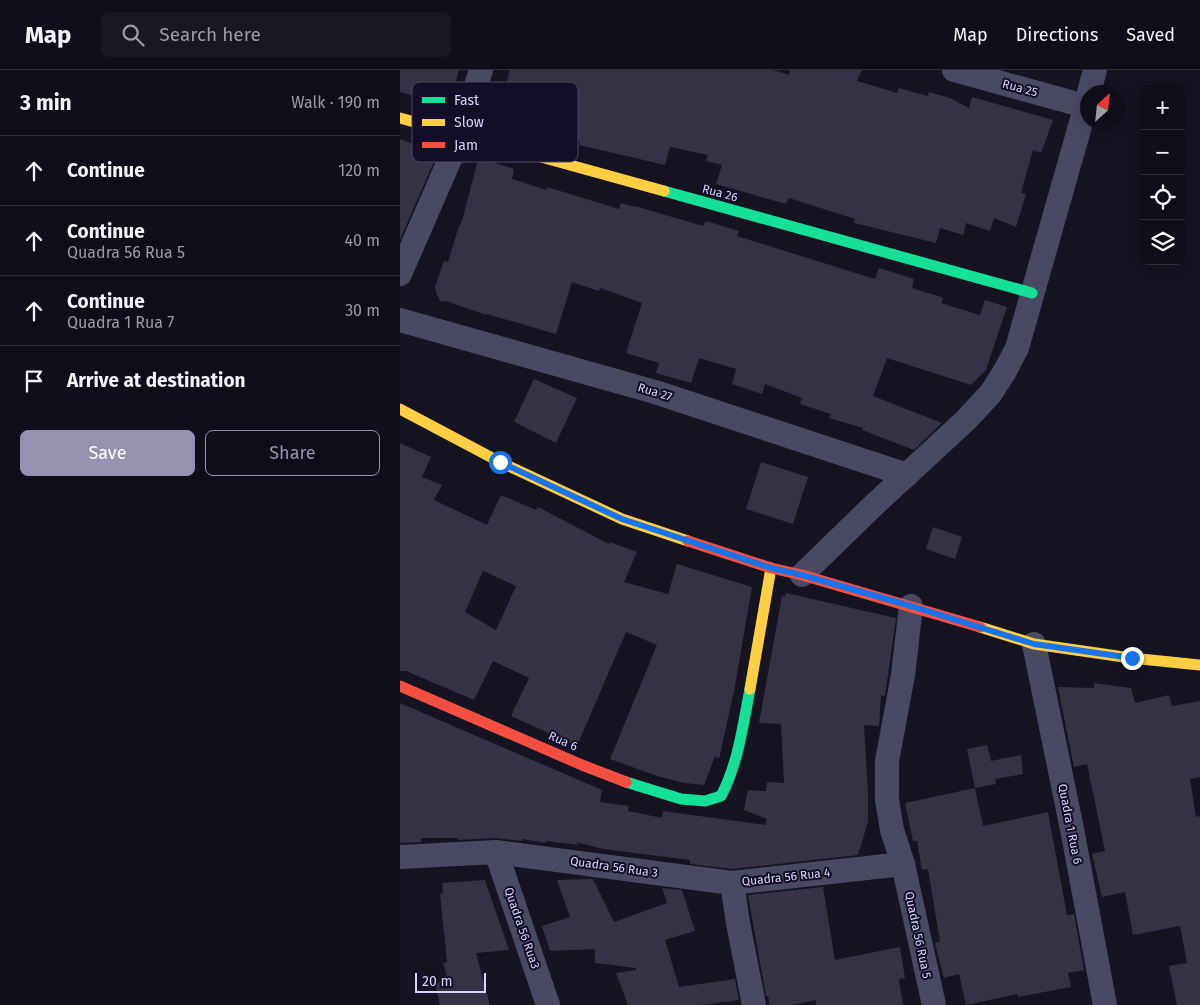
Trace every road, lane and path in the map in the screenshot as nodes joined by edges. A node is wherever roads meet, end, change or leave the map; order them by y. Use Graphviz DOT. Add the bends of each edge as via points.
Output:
graph roads {
  1 [pos="481,70"];
  2 [pos="954,70"];
  3 [pos="1095,70"];
  4 [pos="477,82"];
  5 [pos="1091,85"];
  6 [pos="1080,97"];
  7 [pos="400,118"];
  8 [pos="412,122"];
  9 [pos="1080,124"];
  10 [pos="449,162"];
  11 [pos="555,162"];
  12 [pos="400,274"];
  13 [pos="1032,293"];
  14 [pos="400,320"];
  15 [pos="400,409"];
  16 [pos="907,475"];
  17 [pos="771,568"];
  18 [pos="802,575"];
  19 [pos="911,606"];
  20 [pos="1034,644"];
  21 [pos="1200,665"];
  22 [pos="400,686"];
  23 [pos="496,852"];
  24 [pos="400,857"];
  25 [pos="903,864"];
  26 [pos="732,883"];
  27 [pos="548,1005"];
  28 [pos="754,1005"];
  29 [pos="934,1005"];
  30 [pos="1105,1005"];
  1 -- 4 [label="street"];
  2 -- 6 [label="street, Rua 25"];
  3 -- 5 [label="street"];
  7 -- 8 [label="street, Rua 26"];
  9 -- 13 [label="street"];
  10 -- 12 [label="street"];
  11 -- 13 [label="street, Rua 26"];
  13 -- 16 [label="street" via="1017,348 1005,372 966,420"];
  14 -- 16 [label="street, Rua 27" via="655,392"];
  15 -- 17 [label="street" via="500,462 622,519"];
  16 -- 18 [label="street"];
  17 -- 18 [label="street"];
  17 -- 22 [label="street, Rua 6" via="739,740 726,790 720,798 710,801 675,798 649,790"];
  18 -- 19 [label="street"];
  19 -- 20 [label="street"];
  19 -- 25 [label="street, Quadra 56 Rua 5" via="903,675 887,761 887,800"];
  20 -- 21 [label="street"];
  20 -- 30 [label="street, Quadra 1 Rua 6"];
  23 -- 24 [label="street, Quadra 56 Rua 3"];
  23 -- 26 [label="street, Quadra 56 Rua 3"];
  23 -- 27 [label="street, Quadra 56 Rua3"];
  25 -- 26 [label="street, Quadra 56 Rua 4"];
  25 -- 29 [label="street, Quadra 56 Rua 5"];
  26 -- 28 [label="street, Quadra 56 Rua 4"];
}
